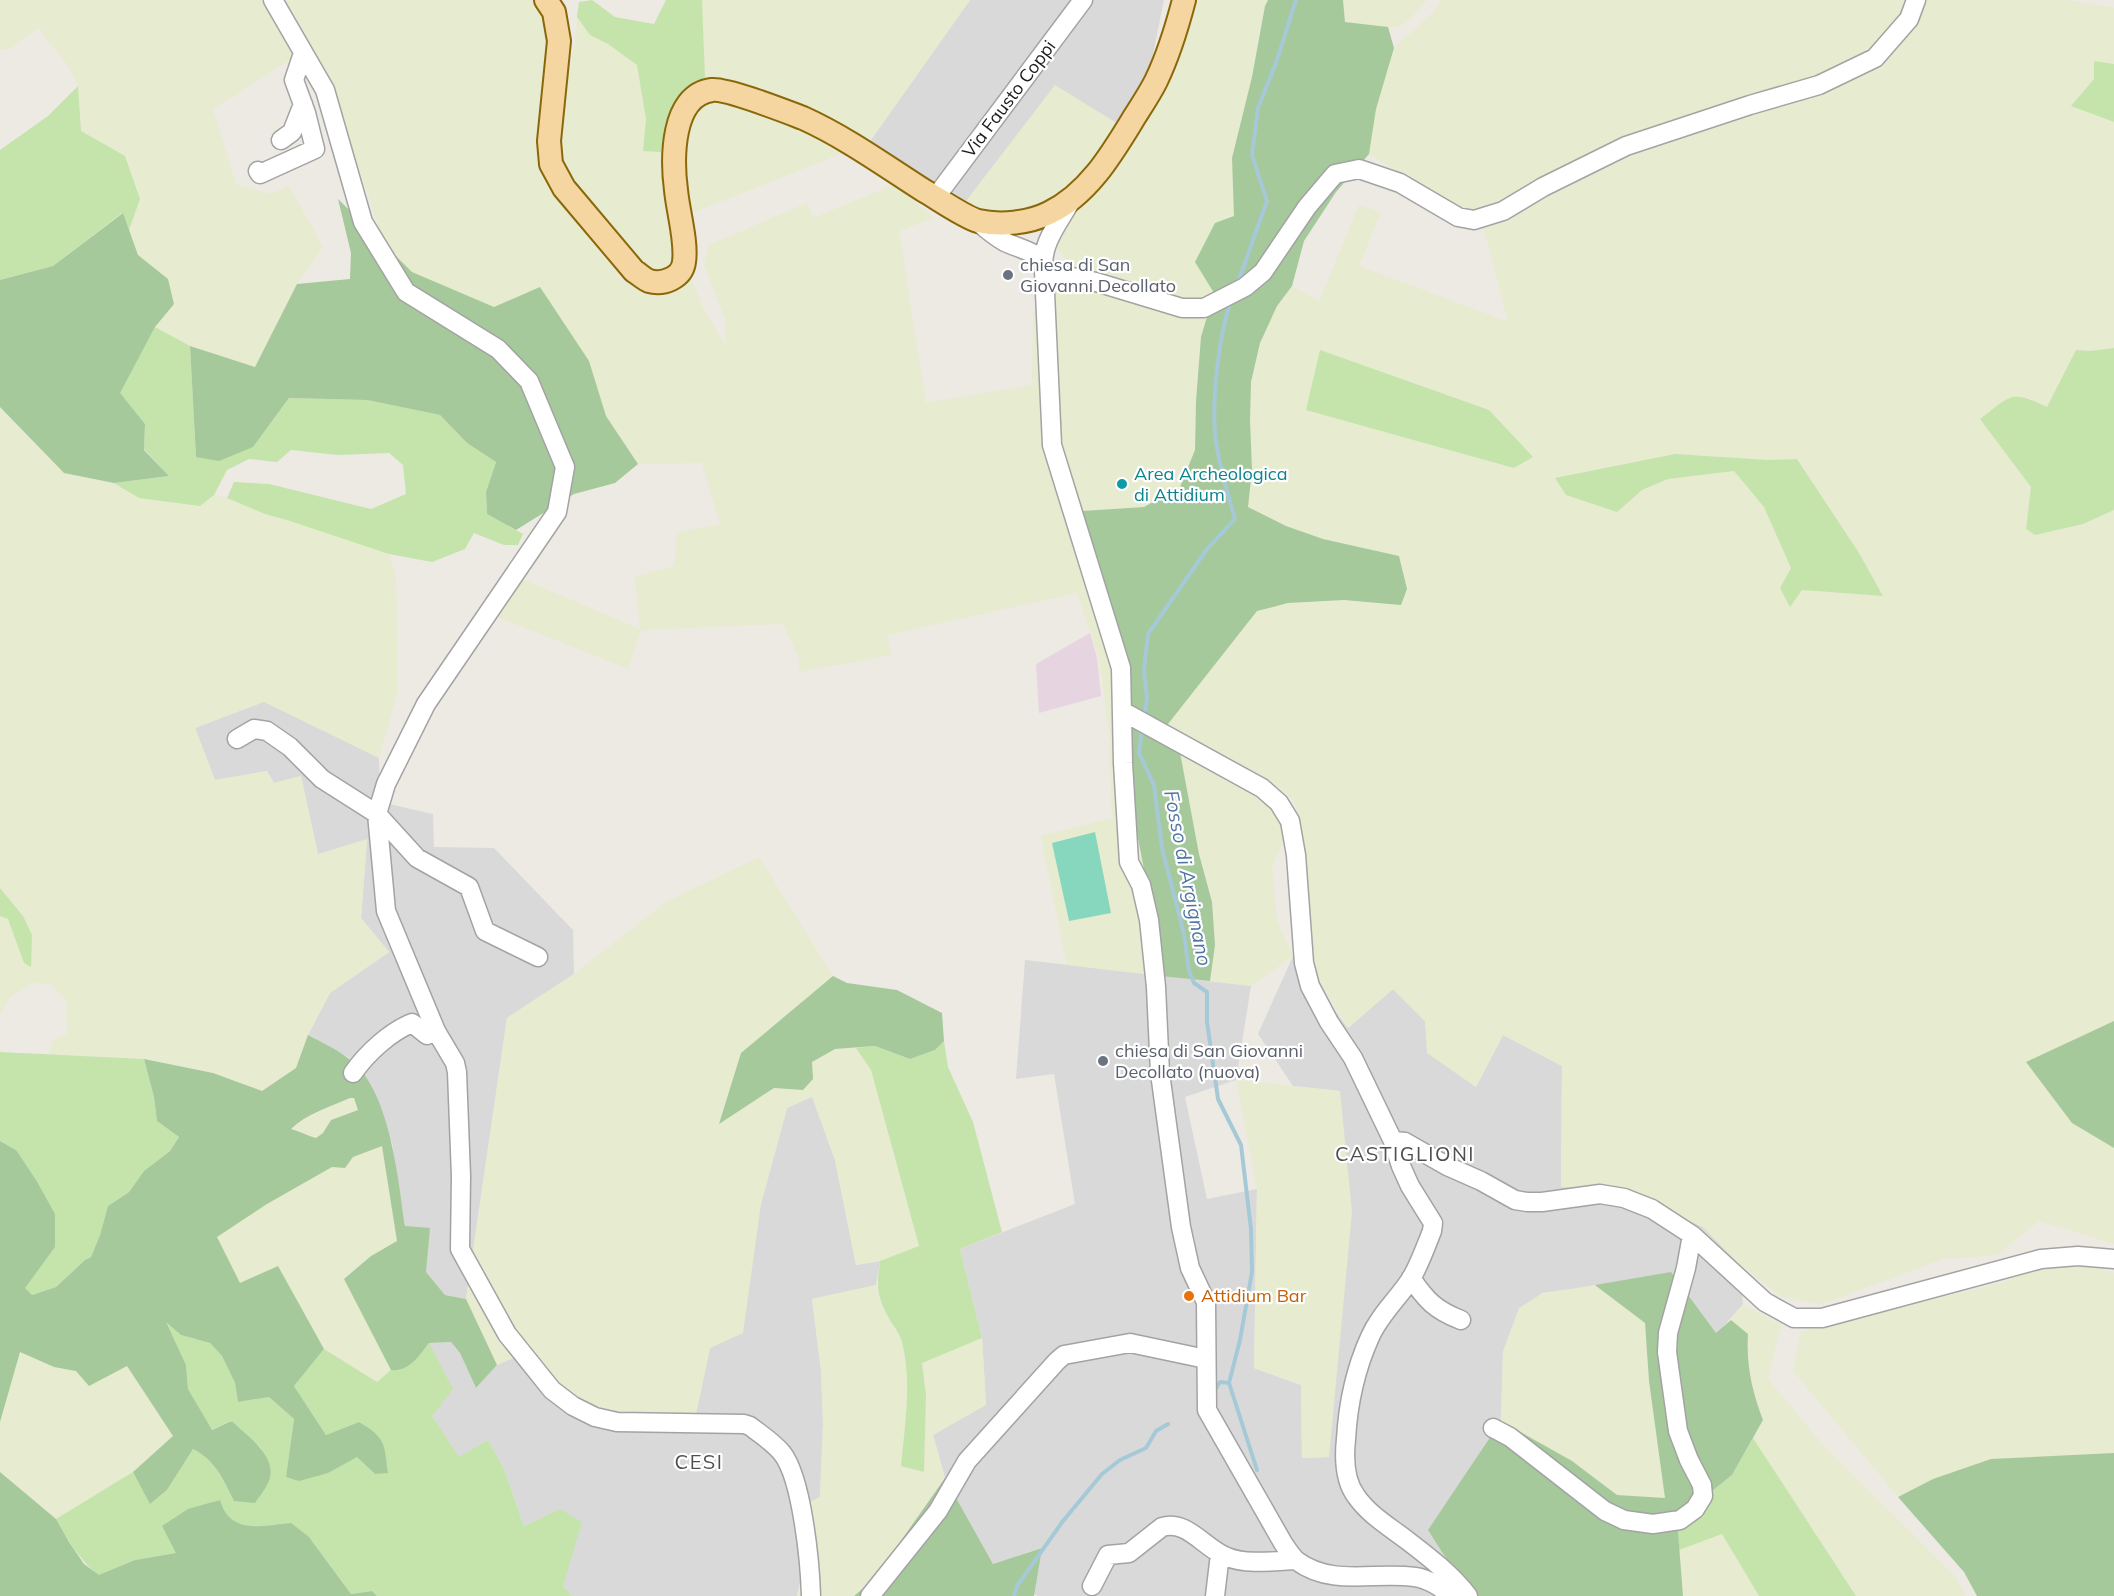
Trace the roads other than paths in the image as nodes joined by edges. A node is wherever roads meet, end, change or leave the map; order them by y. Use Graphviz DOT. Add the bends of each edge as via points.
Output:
graph roads {
  1 [pos="273,0"];
  2 [pos="546,0"];
  3 [pos="1083,0"];
  4 [pos="1184,0"];
  5 [pos="1916,0"];
  6 [pos="303,53"];
  7 [pos="303,104"];
  8 [pos="281,140"];
  9 [pos="258,171"];
  10 [pos="936,198"];
  11 [pos="1072,198"];
  12 [pos="1030,220"];
  13 [pos="977,221"];
  14 [pos="1041,257"];
  15 [pos="1126,713"];
  16 [pos="237,739"];
  17 [pos="377,814"];
  18 [pos="538,957"];
  19 [pos="436,1031"];
  20 [pos="353,1073"];
  21 [pos="1393,1141"];
  22 [pos="1692,1235"];
  23 [pos="2114,1259"];
  24 [pos="1411,1278"];
  25 [pos="1461,1320"];
  26 [pos="1206,1359"];
  27 [pos="1493,1428"];
  28 [pos="1220,1554"];
  29 [pos="1296,1560"];
  30 [pos="1092,1586"];
  31 [pos="811,1596"];
  32 [pos="870,1596"];
  33 [pos="1215,1596"];
  34 [pos="1452,1596"];
  35 [pos="1468,1596"];
  1 -- 6 [label="street"];
  2 -- 10 [label="main road" via="554,12 559,41 549,131 551,164 564,188 634,271 648,281 665,282 684,265 675,187 676,134 683,111 694,98 713,90 803,118"];
  3 -- 10 [label="street, Via Fausto Coppi"];
  4 -- 11 [label="main road" via="1156,81 1120,141 1094,177"];
  5 -- 14 [label="street" via="1909,19 1875,58 1819,85 1626,146 1503,211 1474,220 1458,217 1400,183 1359,170 1335,174 1307,207 1263,272 1245,287 1204,308 1182,308 1096,282"];
  6 -- 7 [label="street" via="294,80"];
  6 -- 17 [label="street" via="325,90 363,222 406,292 498,349 529,381 566,467 557,512 426,704 386,784"];
  7 -- 8 [label="street" via="292,132"];
  7 -- 9 [label="street" via="315,149 260,174"];
  10 -- 13 [label="main road"];
  11 -- 12 [label="main road"];
  11 -- 14 [label="street"];
  12 -- 13 [label="main road" via="1003,224"];
  12 -- 14 [label="street" via="1027,231"];
  13 -- 14 [label="street" via="991,234"];
  14 -- 15 [label="street" via="1052,445 1121,668"];
  15 -- 21 [label="street" via="1262,788 1279,803 1290,821 1296,855 1304,963 1310,986 1353,1058"];
  15 -- 26 [label="street" via="1123,763 1129,862 1141,885 1149,920 1170,1157 1190,1268 1206,1302"];
  16 -- 17 [label="street" via="254,729 267,730 322,779"];
  17 -- 18 [label="street" via="417,858 469,887 485,931"];
  17 -- 19 [label="street" via="386,910"];
  19 -- 20 [label="street" via="427,1035 412,1023 404,1027"];
  19 -- 31 [label="street" via="457,1071 460,1249 507,1334 552,1390 594,1417 616,1422 744,1424 781,1452 792,1470 801,1513"];
  21 -- 22 [label="street" via="1405,1142 1515,1200 1542,1202 1600,1194 1624,1198 1652,1209"];
  21 -- 24 [label="street" via="1410,1186 1432,1223"];
  22 -- 23 [label="street" via="1765,1302 1794,1318 1822,1318 2041,1259"];
  22 -- 27 [label="street" via="1667,1352 1678,1431 1702,1485 1703,1496 1695,1509 1671,1522 1624,1520 1605,1511"];
  24 -- 25 [label="street" via="1427,1300"];
  24 -- 35 [label="street" via="1370,1336 1355,1377 1344,1458 1356,1496"];
  26 -- 29 [label="street" via="1207,1410"];
  26 -- 32 [label="street" via="1130,1343 1064,1355 967,1461 943,1505"];
  28 -- 29 [label="street" via="1240,1561"];
  28 -- 30 [label="street" via="1182,1528 1168,1525 1129,1553 1108,1555"];
  28 -- 33 [label="street"];
  29 -- 34 [label="street" via="1333,1577 1416,1577 1434,1583"];
}
